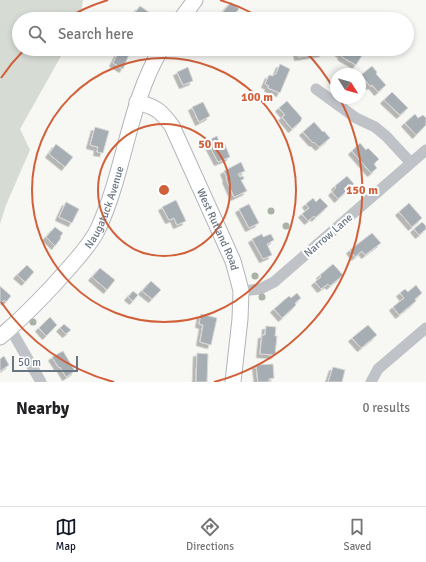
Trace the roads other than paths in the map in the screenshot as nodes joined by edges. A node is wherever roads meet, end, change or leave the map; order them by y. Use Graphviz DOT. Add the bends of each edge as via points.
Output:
graph roads {
  1 [pos="195,0"];
  2 [pos="186,12"];
  3 [pos="157,56"];
  4 [pos="316,89"];
  5 [pos="137,102"];
  6 [pos="426,150"];
  7 [pos="411,163"];
  8 [pos="241,291"];
  9 [pos="426,328"];
  10 [pos="5,332"];
  11 [pos="41,382"];
  12 [pos="233,382"];
  13 [pos="371,382"];
  1 -- 2 [label="main road"];
  3 -- 5 [label="main road, Naugatuck Avenue"];
  4 -- 7 [label="street" via="356,118 375,127"];
  5 -- 8 [label="main road, West Rutland Road" via="157,109 176,133 234,261"];
  5 -- 10 [label="main road, Naugatuck Avenue" via="113,190 97,231 58,280"];
  6 -- 7 [label="street, Narrow Lane"];
  7 -- 8 [label="street, Narrow Lane" via="274,282 260,289"];
  8 -- 12 [label="main road, West Rutland Road"];
  9 -- 13 [label="street" via="378,369"];
  10 -- 11 [label="street"];
}
